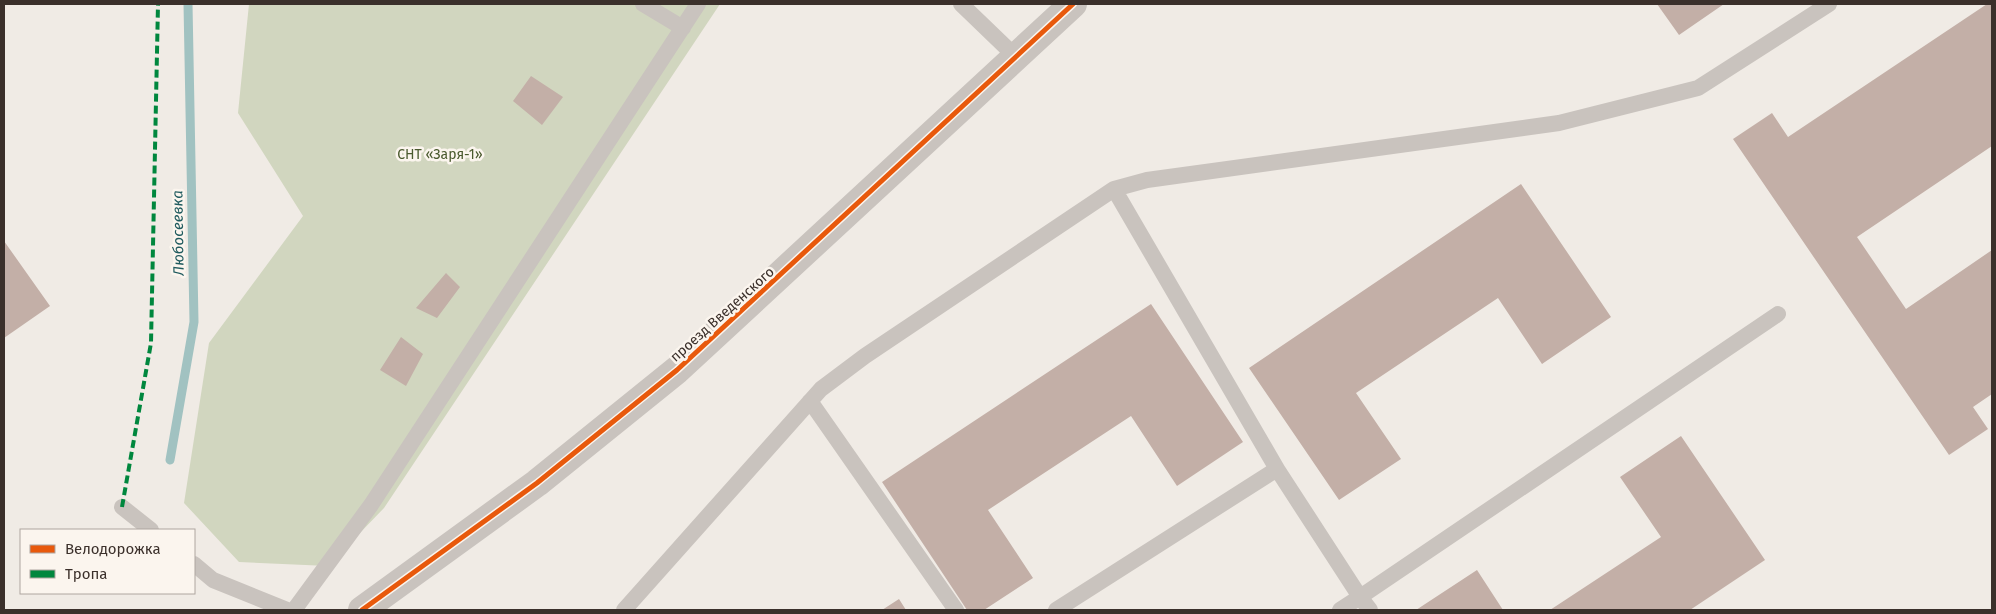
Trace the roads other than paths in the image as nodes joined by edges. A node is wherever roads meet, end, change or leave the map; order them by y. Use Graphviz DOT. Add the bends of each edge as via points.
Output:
graph roads {
  1 [pos="643,4"];
  2 [pos="698,4"];
  3 [pos="961,4"];
  4 [pos="1073,4"];
  5 [pos="1829,4"];
  6 [pos="683,28"];
  7 [pos="1016,57"];
  8 [pos="1114,189"];
  9 [pos="1778,314"];
  10 [pos="810,401"];
  11 [pos="1277,469"];
  12 [pos="122,506"];
  13 [pos="151,529"];
  14 [pos="195,565"];
  15 [pos="1360,597"];
  16 [pos="287,610"];
  17 [pos="294,610"];
  18 [pos="362,610"];
  19 [pos="624,610"];
  20 [pos="956,610"];
  21 [pos="1056,610"];
  22 [pos="1340,610"];
  23 [pos="1370,610"];
  1 -- 6 [label="lane"];
  2 -- 6 [label="lane"];
  3 -- 7 [label="lane"];
  4 -- 7 [label="street, проезд Введенского"];
  5 -- 8 [label="lane" via="1698,88 1559,123 1147,180"];
  6 -- 17 [label="lane" via="370,504"];
  7 -- 18 [label="street, проезд Введенского" via="676,370 537,483"];
  8 -- 10 [label="lane" via="865,356"];
  8 -- 11 [label="lane"];
  9 -- 15 [label="lane"];
  10 -- 19 [label="lane"];
  10 -- 20 [label="lane"];
  11 -- 15 [label="lane"];
  11 -- 21 [label="lane"];
  12 -- 13 [label="lane"];
  14 -- 16 [label="lane" via="214,580"];
  15 -- 22 [label="lane"];
  15 -- 23 [label="lane"];
}
